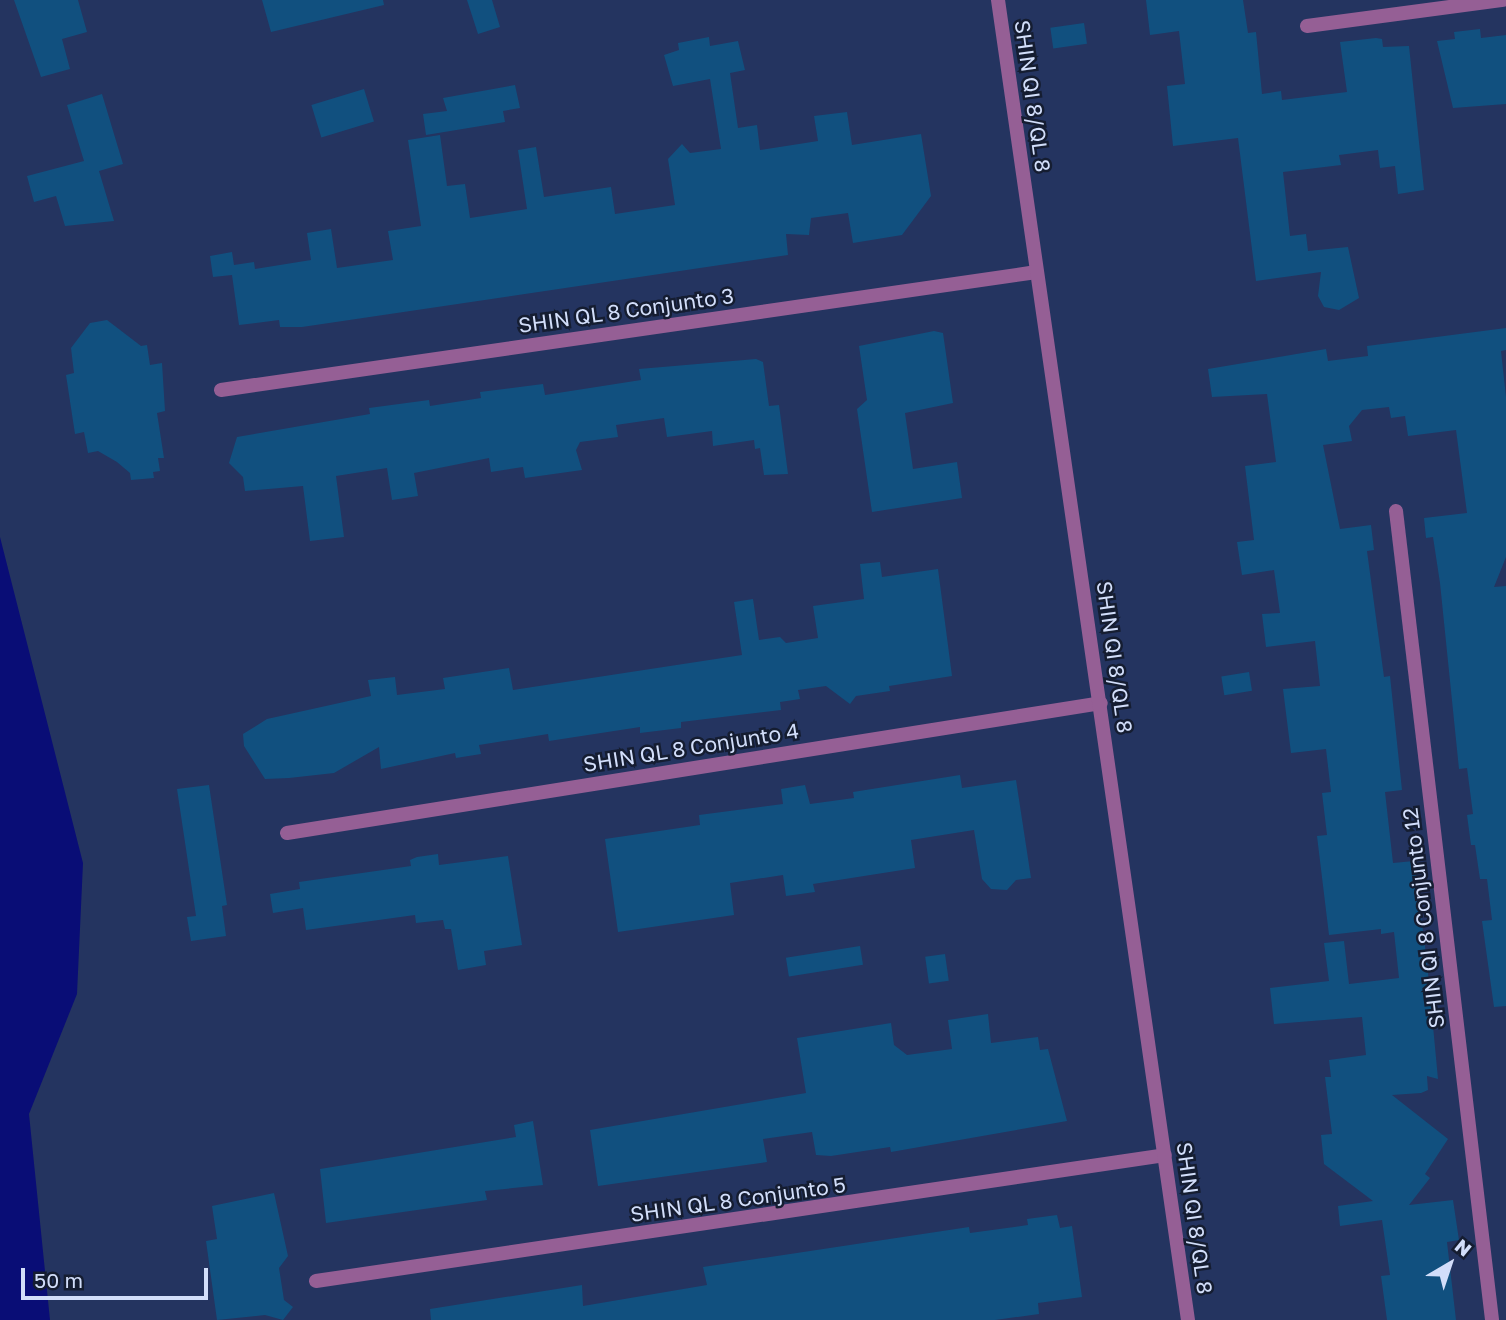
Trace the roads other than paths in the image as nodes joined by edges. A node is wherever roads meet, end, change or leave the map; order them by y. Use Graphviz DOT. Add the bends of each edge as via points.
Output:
graph roads {
  1 [pos="998,0"];
  2 [pos="1503,0"];
  3 [pos="1307,26"];
  4 [pos="1037,272"];
  5 [pos="221,390"];
  6 [pos="1396,511"];
  7 [pos="1101,703"];
  8 [pos="287,833"];
  9 [pos="1165,1155"];
  10 [pos="316,1281"];
  11 [pos="1188,1320"];
  12 [pos="1492,1320"];
  1 -- 4 [label="street, SHIN QI 8/QL 8"];
  2 -- 3 [label="street"];
  4 -- 5 [label="street, SHIN QL 8 Conjunto 3"];
  4 -- 7 [label="street, SHIN QI 8/QL 8"];
  6 -- 12 [label="street, SHIN QI 8 Conjunto 12"];
  7 -- 8 [label="street, SHIN QL 8 Conjunto 4"];
  7 -- 9 [label="street, SHIN QI 8/QL 8"];
  9 -- 10 [label="street, SHIN QL 8 Conjunto 5"];
  9 -- 11 [label="street, SHIN QI 8/QL 8"];
}
